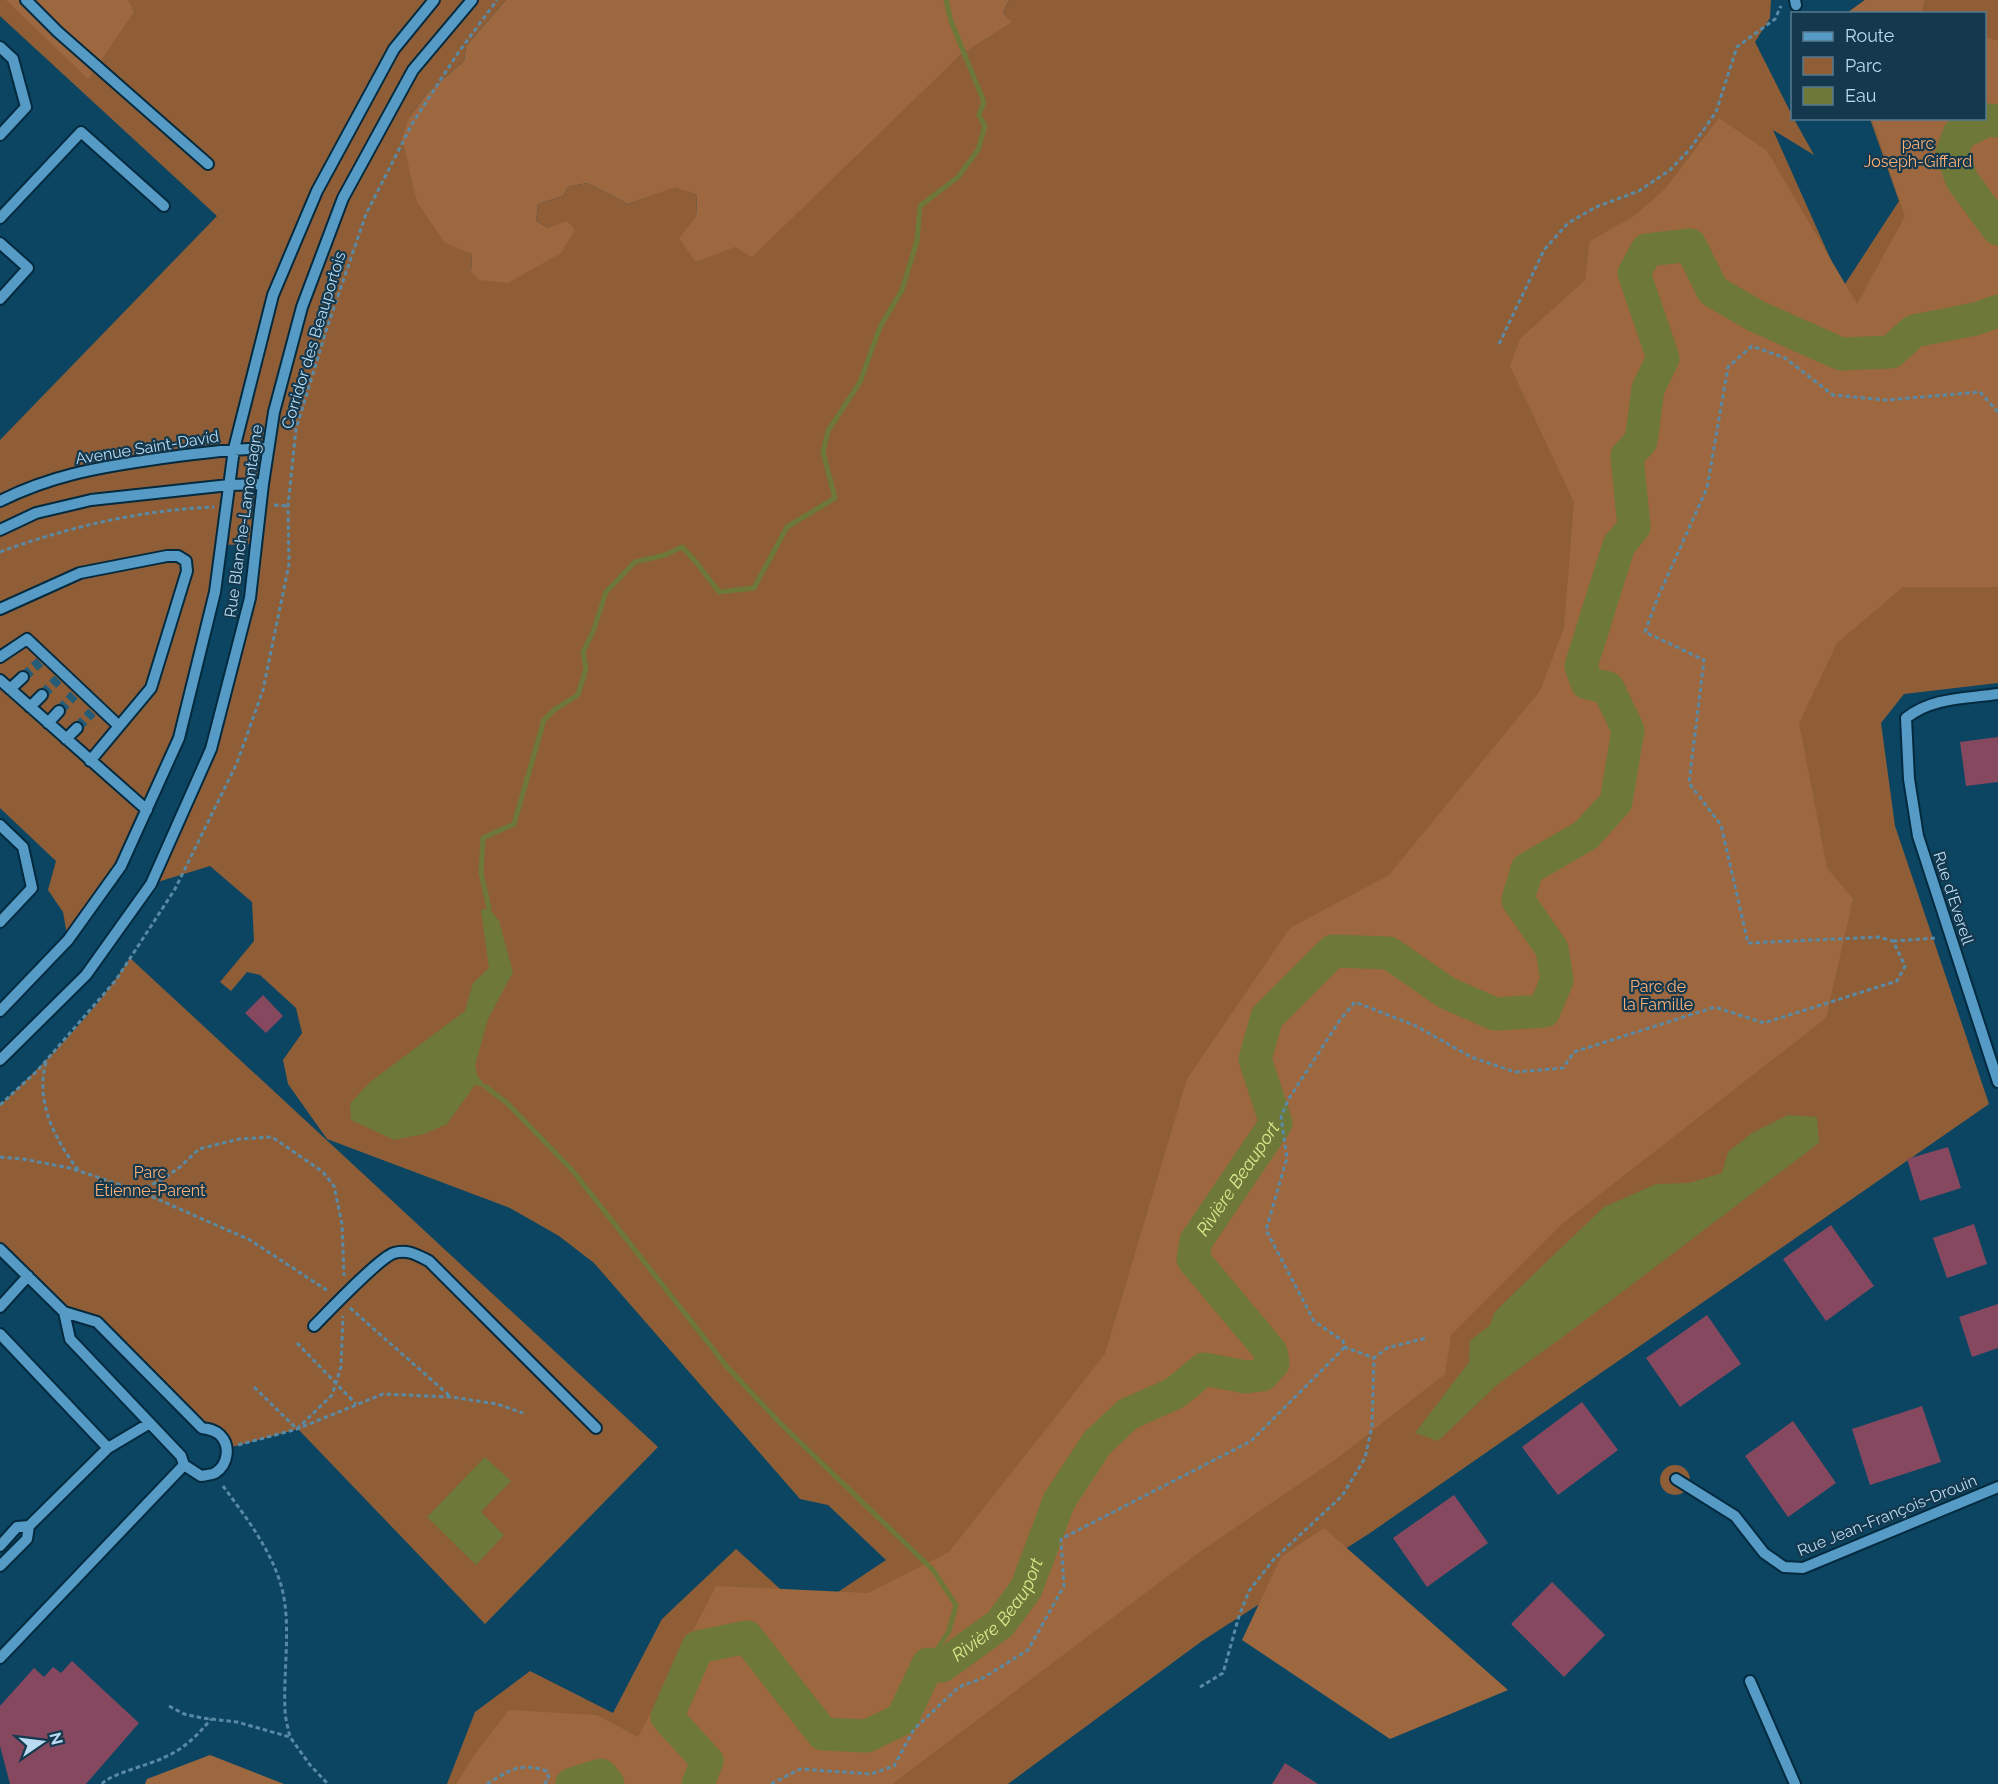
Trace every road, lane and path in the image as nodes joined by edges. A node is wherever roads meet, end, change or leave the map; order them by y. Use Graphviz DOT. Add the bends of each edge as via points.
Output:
graph roads {
  1 [pos="26,0"];
  2 [pos="434,0"];
  3 [pos="472,0"];
  4 [pos="497,0"];
  5 [pos="1784,0"];
  6 [pos="0,47"];
  7 [pos="0,135"];
  8 [pos="208,164"];
  9 [pos="164,206"];
  10 [pos="0,218"];
  11 [pos="0,243"];
  12 [pos="0,299"];
  13 [pos="1499,344"];
  14 [pos="1998,412"];
  15 [pos="268,448"];
  16 [pos="234,449"];
  17 [pos="263,484"];
  18 [pos="229,485"];
  19 [pos="0,501"];
  20 [pos="261,505"];
  21 [pos="226,506"];
  22 [pos="0,530"];
  23 [pos="0,552"];
  24 [pos="0,609"];
  25 [pos="0,657"];
  26 [pos="23,677"];
  27 [pos="0,680"];
  28 [pos="10,689"];
  29 [pos="1998,694"];
  30 [pos="42,695"];
  31 [pos="30,706"];
  32 [pos="59,711"];
  33 [pos="48,723"];
  34 [pos="119,726"];
  35 [pos="77,728"];
  36 [pos="66,739"];
  37 [pos="90,760"];
  38 [pos="147,810"];
  39 [pos="0,825"];
  40 [pos="0,922"];
  41 [pos="1951,937"];
  42 [pos="1893,941"];
  43 [pos="0,1011"];
  44 [pos="0,1060"];
  45 [pos="46,1060"];
  46 [pos="1998,1082"];
  47 [pos="0,1157"];
  48 [pos="79,1171"];
  49 [pos="139,1191"];
  50 [pos="0,1248"];
  51 [pos="28,1276"];
  52 [pos="343,1300"];
  53 [pos="0,1307"];
  54 [pos="64,1312"];
  55 [pos="314,1326"];
  56 [pos="0,1334"];
  57 [pos="1426,1338"];
  58 [pos="297,1343"];
  59 [pos="1344,1347"];
  60 [pos="1374,1358"];
  61 [pos="336,1384"];
  62 [pos="254,1387"];
  63 [pos="451,1397"];
  64 [pos="356,1404"];
  65 [pos="523,1413"];
  66 [pos="150,1423"];
  67 [pos="596,1428"];
  68 [pos="297,1429"];
  69 [pos="108,1448"];
  70 [pos="228,1448"];
  71 [pos="184,1465"];
  72 [pos="214,1474"];
  73 [pos="1676,1479"];
  74 [pos="1998,1487"];
  75 [pos="29,1526"];
  76 [pos="0,1546"];
  77 [pos="0,1566"];
  78 [pos="0,1658"];
  79 [pos="1750,1681"];
  80 [pos="1200,1687"];
  81 [pos="169,1706"];
  82 [pos="211,1719"];
  83 [pos="290,1737"];
  84 [pos="102,1784"];
  85 [pos="328,1784"];
  86 [pos="487,1784"];
  87 [pos="544,1784"];
  88 [pos="771,1784"];
  89 [pos="1795,1784"];
  1 -- 8 [label="street"];
  2 -- 16 [label="street, Rue Blanche-Lamontagne" via="394,49 317,191 273,295"];
  3 -- 15 [label="street, Rue Blanche-Lamontagne" via="413,70 344,198 302,307"];
  4 -- 20 [label="path, Corridor des Beauportois" via="412,124 366,214 296,429 288,506"];
  5 -- 13 [label="path" via="1775,19 1737,47 1716,112 1670,170 1640,191 1596,207 1568,223 1544,250"];
  6 -- 7 [label="street" via="13,59 26,107"];
  9 -- 10 [label="street" via="81,132"];
  11 -- 12 [label="street" via="28,268"];
  14 -- 42 [label="path" via="1980,392 1886,400 1833,395 1785,358 1752,346 1728,367 1707,488 1645,632 1704,660 1689,783 1721,825 1748,943 1879,937"];
  15 -- 16 [label="street, Avenue Saint-David"];
  15 -- 17 [label="street, Rue Blanche-Lamontagne"];
  16 -- 18 [label="street, Rue Blanche-Lamontagne"];
  16 -- 19 [label="street, Avenue Saint-David" via="87,469 33,485"];
  17 -- 18 [label="street"];
  17 -- 20 [label="street, Rue Blanche-Lamontagne"];
  18 -- 21 [label="street, Rue Blanche-Lamontagne"];
  18 -- 22 [label="street" via="91,500 36,513"];
  20 -- 44 [label="street, Rue Blanche-Lamontagne" via="250,598 212,749 151,884 86,975"];
  21 -- 23 [label="path" via="95,523 45,535"];
  21 -- 38 [label="street, Rue Blanche-Lamontagne" via="215,592 179,738"];
  24 -- 34 [label="street" via="80,573 167,556 186,561 187,571 151,688"];
  25 -- 34 [label="street" via="27,639 43,660"];
  26 -- 28 [label="street"];
  27 -- 28 [label="street"];
  28 -- 31 [label="street"];
  29 -- 41 [label="street, Rue d'Everell" via="1935,702 1906,718 1909,780 1918,836"];
  30 -- 31 [label="street"];
  31 -- 33 [label="street"];
  32 -- 33 [label="street"];
  33 -- 36 [label="street"];
  34 -- 37 [label="street"];
  35 -- 36 [label="street"];
  36 -- 37 [label="street"];
  37 -- 38 [label="street"];
  38 -- 43 [label="street, Rue Blanche-Lamontagne" via="121,866 88,913 68,940"];
  39 -- 40 [label="street" via="23,847 32,888"];
  41 -- 42 [label="path"];
  41 -- 46 [label="street, Rue d'Everell"];
  42 -- 59 [label="path" via="1905,966 1897,981 1764,1023 1715,1007 1574,1052 1563,1068 1515,1072 1472,1057 1416,1026 1355,1002 1281,1117 1287,1158 1266,1230 1314,1321 1343,1341"];
  45 -- 48 [label="path" via="42,1076 45,1108 53,1132"];
  47 -- 48 [label="path"];
  48 -- 49 [label="path"];
  49 -- 52 [label="path" via="250,1239"];
  49 -- 52 [label="path" via="163,1179 199,1149 239,1139 272,1137 322,1172 334,1186 342,1224"];
  50 -- 51 [label="street"];
  51 -- 53 [label="street"];
  51 -- 54 [label="street"];
  52 -- 55 [label="street"];
  52 -- 61 [label="path" via="341,1367"];
  52 -- 63 [label="path"];
  52 -- 67 [label="street" via="392,1253 411,1251 429,1261"];
  54 -- 66 [label="street" via="70,1339"];
  54 -- 70 [label="street" via="96,1322 202,1428 221,1435"];
  56 -- 69 [label="street"];
  57 -- 60 [label="path" via="1387,1348"];
  58 -- 61 [label="path"];
  59 -- 60 [label="path"];
  59 -- 88 [label="path" via="1251,1441 1061,1539 1064,1586 1028,1650 983,1678 959,1687 914,1729 894,1766 871,1774 800,1769"];
  60 -- 80 [label="path" via="1372,1426 1365,1458 1342,1496 1274,1559 1249,1591 1223,1672"];
  61 -- 64 [label="path"];
  61 -- 68 [label="path" via="332,1395"];
  62 -- 68 [label="path"];
  63 -- 64 [label="path" via="382,1394"];
  63 -- 65 [label="path" via="497,1404"];
  64 -- 68 [label="path"];
  66 -- 69 [label="street"];
  66 -- 71 [label="street" via="181,1456"];
  68 -- 70 [label="path"];
  69 -- 75 [label="street"];
  70 -- 72 [label="street" via="225,1463"];
  71 -- 72 [label="street" via="201,1476"];
  71 -- 78 [label="street"];
  72 -- 83 [label="path" via="262,1542 281,1587 285,1712"];
  73 -- 74 [label="street, Rue Jean-François-Drouin" via="1735,1516 1764,1553 1784,1568 1803,1568"];
  75 -- 76 [label="street" via="17,1527"];
  75 -- 77 [label="street" via="27,1539"];
  79 -- 89 [label="street"];
  81 -- 82 [label="path" via="184,1714"];
  82 -- 83 [label="path"];
  82 -- 84 [label="path" via="181,1749"];
  83 -- 85 [label="path"];
  86 -- 87 [label="path" via="511,1768 534,1767 547,1771 549,1779"];
}
